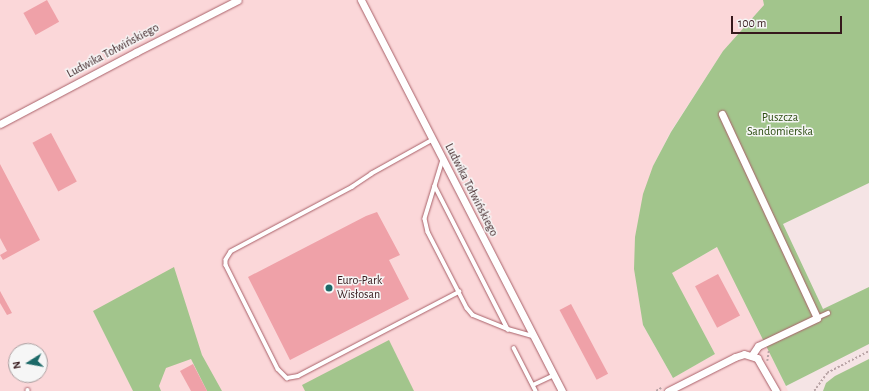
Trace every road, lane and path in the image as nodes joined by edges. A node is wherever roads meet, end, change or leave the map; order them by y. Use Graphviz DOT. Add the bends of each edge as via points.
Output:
graph roads {
  1 [pos="238,0"];
  2 [pos="361,0"];
  3 [pos="722,114"];
  4 [pos="0,124"];
  5 [pos="433,140"];
  6 [pos="443,160"];
  7 [pos="435,186"];
  8 [pos="459,292"];
  9 [pos="828,313"];
  10 [pos="817,318"];
  11 [pos="508,329"];
  12 [pos="534,336"];
  13 [pos="514,348"];
  14 [pos="869,351"];
  15 [pos="752,355"];
  16 [pos="554,375"];
  17 [pos="533,385"];
  18 [pos="536,391"];
  19 [pos="562,391"];
  20 [pos="668,391"];
  21 [pos="776,391"];
  22 [pos="814,391"];
  1 -- 4 [label="street, Ludwika Tołwińskiego"];
  2 -- 5 [label="street, Ludwika Tołwińskiego"];
  3 -- 10 [label="street"];
  5 -- 6 [label="street, Ludwika Tołwińskiego"];
  5 -- 8 [label="lane" via="353,187 232,252 226,260 226,265 278,369 287,378 298,376"];
  6 -- 7 [label="lane"];
  6 -- 12 [label="street, Ludwika Tołwińskiego"];
  7 -- 8 [label="lane" via="425,219 428,232"];
  7 -- 11 [label="lane"];
  8 -- 11 [label="lane" via="473,315"];
  9 -- 10 [label="lane"];
  10 -- 15 [label="street" via="758,346"];
  11 -- 12 [label="lane"];
  12 -- 16 [label="street, Ludwika Tołwińskiego"];
  13 -- 17 [label="lane"];
  14 -- 22 [label="path" via="827,373"];
  15 -- 20 [label="street" via="735,357"];
  15 -- 21 [label="street" via="762,365"];
  16 -- 17 [label="lane"];
  16 -- 19 [label="street, Ludwika Tołwińskiego"];
  17 -- 18 [label="lane"];
}
